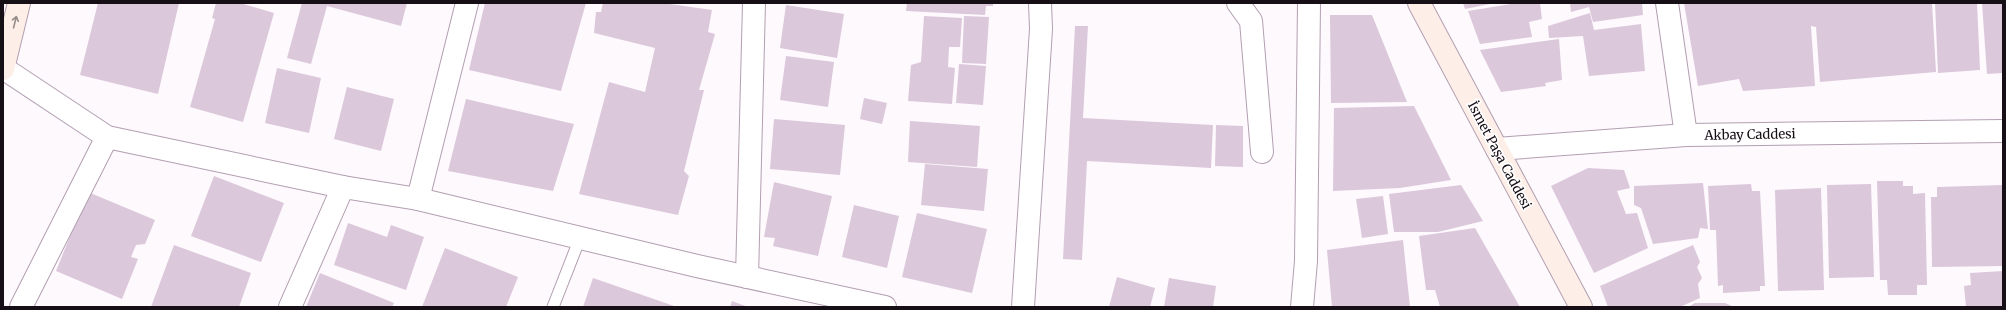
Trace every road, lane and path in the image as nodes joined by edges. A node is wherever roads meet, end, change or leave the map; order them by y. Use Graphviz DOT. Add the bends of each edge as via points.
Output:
graph roads {
  1 [pos="19,3"];
  2 [pos="467,3"];
  3 [pos="754,3"];
  4 [pos="1040,3"];
  5 [pos="1238,3"];
  6 [pos="1309,3"];
  7 [pos="1419,3"];
  8 [pos="1667,3"];
  9 [pos="3,68"];
  10 [pos="2003,131"];
  11 [pos="1686,135"];
  12 [pos="107,137"];
  13 [pos="1497,149"];
  14 [pos="1262,152"];
  15 [pos="343,187"];
  16 [pos="418,200"];
  17 [pos="580,238"];
  18 [pos="747,277"];
  19 [pos="856,304"];
  20 [pos="22,307"];
  21 [pos="290,307"];
  22 [pos="553,307"];
  23 [pos="885,307"];
  24 [pos="1023,307"];
  25 [pos="1302,307"];
  26 [pos="1581,307"];
  9 -- 1 [label="main road, one-way"];
  2 -- 16 [label="street"];
  3 -- 18 [label="street"];
  4 -- 24 [label="street" via="1041,29"];
  5 -- 14 [label="street" via="1251,21"];
  6 -- 25 [label="street" via="1306,261"];
  7 -- 13 [label="main road, İsmet Paşa Caddesi"];
  8 -- 11 [label="street"];
  9 -- 12 [label="street"];
  10 -- 11 [label="street, Akbay Caddesi"];
  11 -- 13 [label="street, Akbay Caddesi"];
  12 -- 15 [label="street"];
  12 -- 20 [label="street"];
  13 -- 26 [label="main road, İsmet Paşa Caddesi"];
  15 -- 16 [label="street"];
  15 -- 21 [label="street"];
  16 -- 17 [label="street"];
  17 -- 18 [label="street"];
  17 -- 22 [label="lane"];
  18 -- 19 [label="street"];
  19 -- 23 [label="street"];
}
